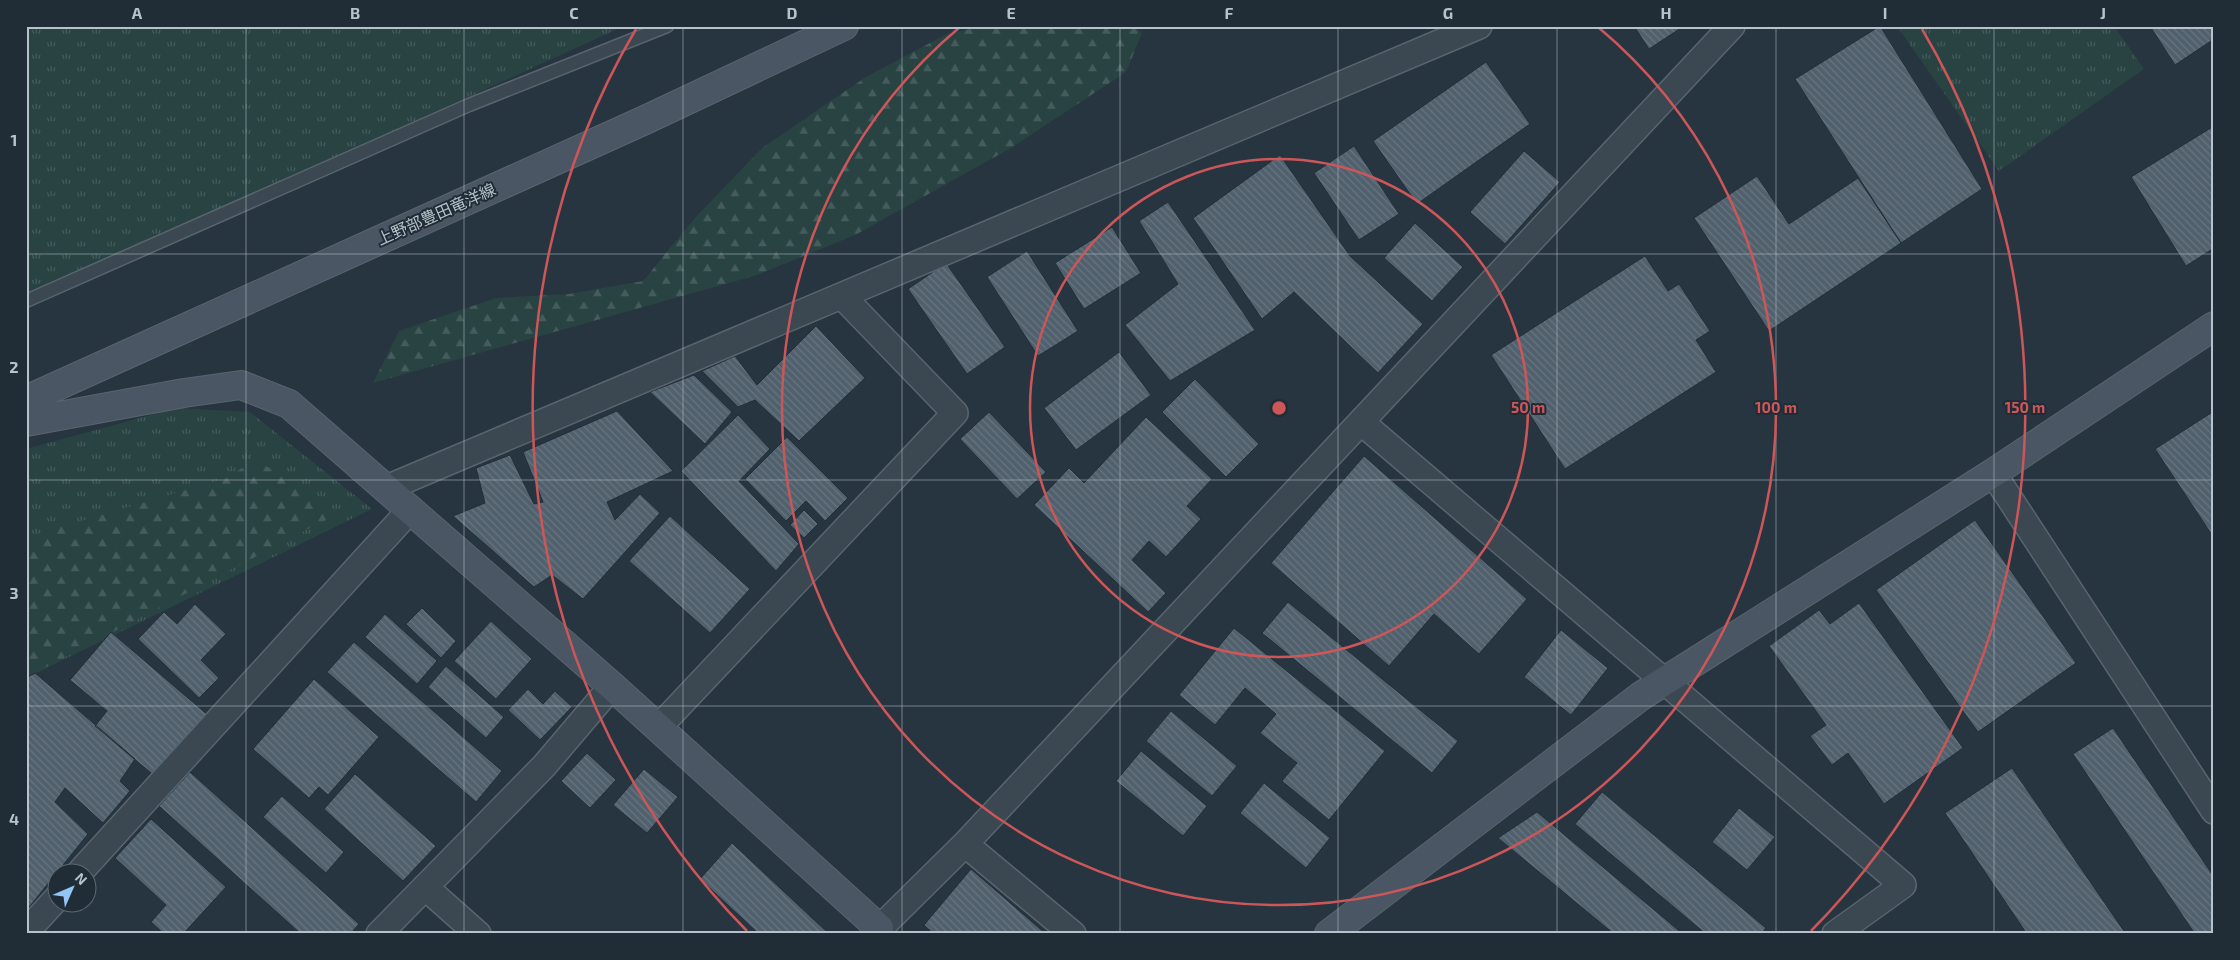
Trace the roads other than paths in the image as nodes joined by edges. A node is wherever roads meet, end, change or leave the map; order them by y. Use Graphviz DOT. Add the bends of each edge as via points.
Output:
graph roads {
  1 [pos="667,26"];
  2 [pos="844,26"];
  3 [pos="1479,26"];
  4 [pos="1732,26"];
  5 [pos="842,296"];
  6 [pos="26,301"];
  7 [pos="2214,326"];
  8 [pos="26,400"];
  9 [pos="26,422"];
  10 [pos="1361,422"];
  11 [pos="1993,472"];
  12 [pos="387,488"];
  13 [pos="411,509"];
  14 [pos="1663,682"];
  15 [pos="612,686"];
  16 [pos="658,728"];
  17 [pos="2214,811"];
  18 [pos="965,844"];
  19 [pos="89,862"];
  20 [pos="425,888"];
  21 [pos="48,908"];
  22 [pos="877,931"];
  23 [pos="26,932"];
  24 [pos="379,934"];
  25 [pos="478,934"];
  26 [pos="1073,934"];
  27 [pos="1329,934"];
  28 [pos="1835,934"];
  1 -- 6 [label="lane" via="469,105"];
  2 -- 8 [label="street, 上野部豊田竜洋線" via="645,120"];
  3 -- 5 [label="street"];
  4 -- 10 [label="street"];
  5 -- 12 [label="street"];
  5 -- 16 [label="street" via="955,413"];
  7 -- 11 [label="street"];
  9 -- 12 [label="street" via="241,385 289,404"];
  10 -- 14 [label="street"];
  10 -- 18 [label="street"];
  11 -- 14 [label="street"];
  11 -- 17 [label="street"];
  12 -- 13 [label="street"];
  13 -- 15 [label="street"];
  13 -- 19 [label="street"];
  14 -- 27 [label="street"];
  14 -- 28 [label="street" via="1903,885"];
  15 -- 16 [label="street"];
  15 -- 20 [label="street" via="544,766"];
  16 -- 22 [label="street"];
  18 -- 22 [label="street"];
  18 -- 26 [label="street"];
  20 -- 24 [label="street"];
  20 -- 25 [label="street"];
  21 -- 23 [label="street"];
}
